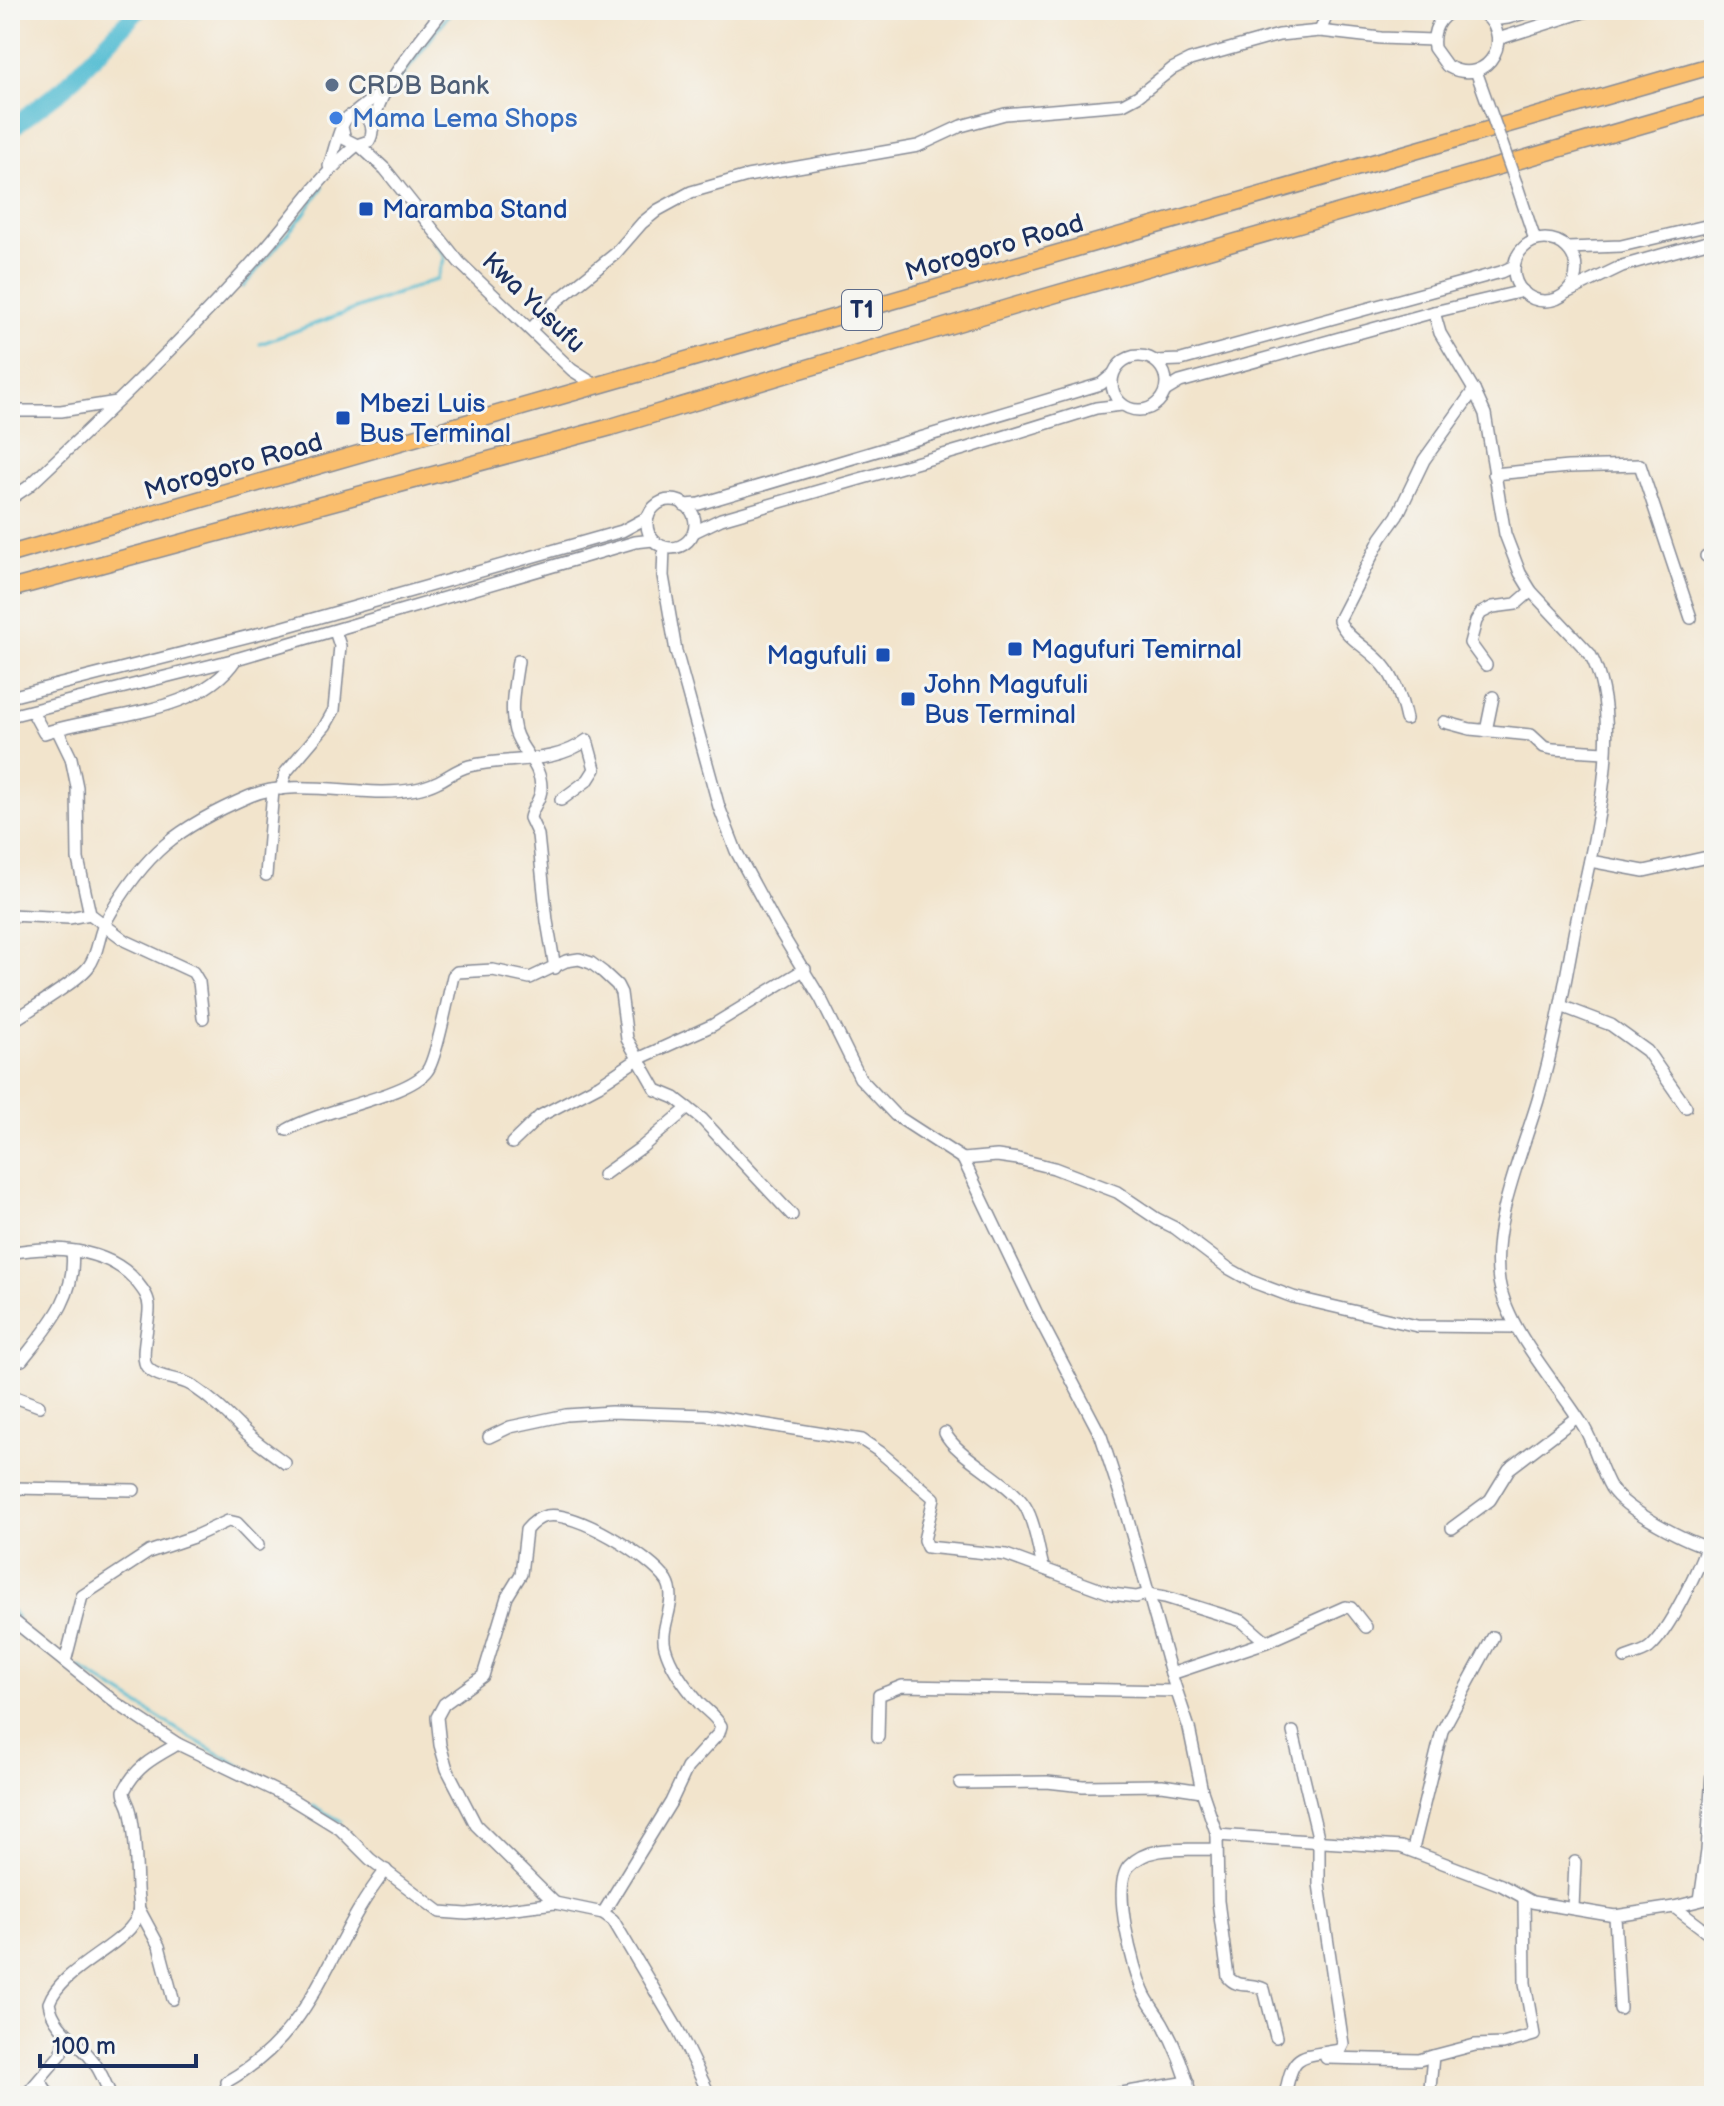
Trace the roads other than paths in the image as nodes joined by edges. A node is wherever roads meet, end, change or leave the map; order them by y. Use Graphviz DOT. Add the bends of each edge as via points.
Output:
graph roads {
  1 [pos="443,10"];
  2 [pos="1329,10"];
  3 [pos="1454,10"];
  4 [pos="1477,10"];
  5 [pos="1536,10"];
  6 [pos="1590,10"];
  7 [pos="1491,20"];
  8 [pos="1320,31"];
  9 [pos="1498,39"];
  10 [pos="1433,40"];
  11 [pos="1714,65"];
  12 [pos="1476,71"];
  13 [pos="394,79"];
  14 [pos="1714,104"];
  15 [pos="352,115"];
  16 [pos="342,127"];
  17 [pos="373,130"];
  18 [pos="358,145"];
  19 [pos="385,169"];
  20 [pos="327,171"];
  21 [pos="1714,224"];
  22 [pos="1535,240"];
  23 [pos="1714,240"];
  24 [pos="1568,248"];
  25 [pos="1514,266"];
  26 [pos="1523,291"];
  27 [pos="1567,292"];
  28 [pos="1434,312"];
  29 [pos="531,329"];
  30 [pos="1156,361"];
  31 [pos="1112,375"];
  32 [pos="597,386"];
  33 [pos="1474,390"];
  34 [pos="1165,391"];
  35 [pos="119,402"];
  36 [pos="1122,405"];
  37 [pos="10,411"];
  38 [pos="1494,474"];
  39 [pos="10,499"];
  40 [pos="684,505"];
  41 [pos="648,517"];
  42 [pos="694,532"];
  43 [pos="658,544"];
  44 [pos="10,554"];
  45 [pos="10,589"];
  46 [pos="1531,591"];
  47 [pos="1691,618"];
  48 [pos="335,631"];
  49 [pos="236,659"];
  50 [pos="518,661"];
  51 [pos="1486,665"];
  52 [pos="10,697"];
  53 [pos="1493,697"];
  54 [pos="32,711"];
  55 [pos="10,716"];
  56 [pos="1406,719"];
  57 [pos="1444,722"];
  58 [pos="57,729"];
  59 [pos="1486,731"];
  60 [pos="1605,752"];
  61 [pos="533,759"];
  62 [pos="277,790"];
  63 [pos="561,800"];
  64 [pos="1714,860"];
  65 [pos="1590,861"];
  66 [pos="266,875"];
  67 [pos="90,914"];
  68 [pos="10,915"];
  69 [pos="103,926"];
  70 [pos="555,968"];
  71 [pos="805,969"];
  72 [pos="1561,1006"];
  73 [pos="203,1018"];
  74 [pos="10,1023"];
  75 [pos="638,1059"];
  76 [pos="1686,1107"];
  77 [pos="688,1108"];
  78 [pos="287,1130"];
  79 [pos="512,1143"];
  80 [pos="963,1159"];
  81 [pos="603,1175"];
  82 [pos="792,1215"];
  83 [pos="72,1251"];
  84 [pos="10,1253"];
  85 [pos="1516,1327"];
  86 [pos="22,1360"];
  87 [pos="10,1395"];
  88 [pos="39,1406"];
  89 [pos="1577,1417"];
  90 [pos="945,1433"];
  91 [pos="489,1437"];
  92 [pos="285,1463"];
  93 [pos="10,1488"];
  94 [pos="134,1490"];
  95 [pos="1452,1528"];
  96 [pos="258,1545"];
  97 [pos="1710,1548"];
  98 [pos="1043,1567"];
  99 [pos="1148,1594"];
  100 [pos="10,1618"];
  101 [pos="1366,1627"];
  102 [pos="1493,1637"];
  103 [pos="1266,1642"];
  104 [pos="1625,1658"];
  105 [pos="65,1662"];
  106 [pos="1171,1674"];
  107 [pos="1176,1691"];
  108 [pos="1293,1732"];
  109 [pos="878,1737"];
  110 [pos="1714,1741"];
  111 [pos="178,1744"];
  112 [pos="960,1783"];
  113 [pos="1202,1791"];
  114 [pos="1217,1835"];
  115 [pos="1319,1841"];
  116 [pos="1217,1849"];
  117 [pos="1413,1849"];
  118 [pos="1575,1862"];
  119 [pos="386,1870"];
  120 [pos="1714,1897"];
  121 [pos="1524,1899"];
  122 [pos="1700,1900"];
  123 [pos="555,1903"];
  124 [pos="1674,1907"];
  125 [pos="139,1908"];
  126 [pos="1573,1908"];
  127 [pos="603,1913"];
  128 [pos="1615,1916"];
  129 [pos="1714,1937"];
  130 [pos="173,1999"];
  131 [pos="1620,2009"];
  132 [pos="64,2032"];
  133 [pos="1276,2037"];
  134 [pos="1433,2056"];
  135 [pos="1303,2058"];
  136 [pos="40,2081"];
  137 [pos="226,2082"];
  138 [pos="1188,2082"];
  139 [pos="25,2096"];
  140 [pos="50,2096"];
  141 [pos="111,2096"];
  142 [pos="710,2096"];
  143 [pos="1104,2096"];
  144 [pos="1191,2096"];
  145 [pos="1285,2096"];
  146 [pos="1432,2096"];
  1 -- 13 [label="street"];
  2 -- 8 [label="street"];
  3 -- 10 [label="street" via="1440,20"];
  4 -- 7 [label="street"];
  5 -- 7 [label="street"];
  6 -- 9 [label="street"];
  7 -- 9 [label="street"];
  8 -- 10 [label="street"];
  8 -- 29 [label="street" via="1279,35 1190,60 1123,104 1005,114 918,146 747,176 691,192 642,223"];
  9 -- 12 [label="street" via="1492,58"];
  10 -- 12 [label="street" via="1436,55 1447,66"];
  11 -- 32 [label="highway, Morogoro Road / T1"];
  12 -- 22 [label="street, bridge"];
  13 -- 15 [label="street"];
  13 -- 17 [label="street" via="376,111"];
  14 -- 45 [label="highway, T1" via="611,427"];
  15 -- 16 [label="street"];
  15 -- 17 [label="street" via="364,115"];
  16 -- 18 [label="street" via="345,139"];
  16 -- 20 [label="street"];
  17 -- 18 [label="street" via="369,141"];
  17 -- 19 [label="street, Kwa Yusufu"];
  18 -- 19 [label="street, Kwa Yusufu"];
  18 -- 20 [label="street"];
  19 -- 29 [label="street, Kwa Yusufu" via="459,262"];
  20 -- 35 [label="street" via="261,254"];
  21 -- 24 [label="street" via="1621,246"];
  22 -- 24 [label="street" via="1549,239"];
  22 -- 25 [label="street" via="1523,247"];
  23 -- 27 [label="street" via="1622,266"];
  24 -- 27 [label="street" via="1577,266"];
  25 -- 26 [label="street"];
  25 -- 30 [label="street" via="1302,328 1181,360"];
  26 -- 27 [label="street" via="1542,301"];
  26 -- 28 [label="street"];
  28 -- 33 [label="street" via="1440,333"];
  28 -- 34 [label="street" via="1180,382"];
  29 -- 32 [label="street, Kwa Yusufu" via="572,370"];
  30 -- 31 [label="street" via="1130,357"];
  30 -- 34 [label="street" via="1164,371"];
  31 -- 36 [label="street" via="1114,394"];
  31 -- 40 [label="street" via="1101,384"];
  32 -- 44 [label="highway, Morogoro Road / T1"];
  33 -- 38 [label="street" via="1485,414"];
  33 -- 56 [label="street" via="1424,460 1339,620 1387,669"];
  34 -- 36 [label="street" via="1147,409"];
  35 -- 37 [label="street" via="61,411"];
  35 -- 39 [label="street"];
  36 -- 42 [label="street" via="1096,408 721,519"];
  38 -- 46 [label="street" via="1505,534"];
  38 -- 47 [label="street" via="1640,465"];
  40 -- 41 [label="street" via="660,503"];
  40 -- 42 [label="street" via="692,514"];
  41 -- 43 [label="street" via="648,529"];
  41 -- 52 [label="street" via="622,531 281,628"];
  42 -- 43 [label="street" via="682,546"];
  43 -- 48 [label="street" via="635,542"];
  43 -- 71 [label="street" via="676,651 719,807 757,891"];
  46 -- 51 [label="street" via="1516,604 1486,610 1476,621 1470,643"];
  46 -- 60 [label="street" via="1586,648 1597,667 1606,701"];
  48 -- 49 [label="street"];
  48 -- 62 [label="street" via="340,646 334,710"];
  49 -- 54 [label="street"];
  49 -- 58 [label="street" via="202,692"];
  50 -- 61 [label="street" via="516,731"];
  53 -- 59 [label="street"];
  54 -- 55 [label="street"];
  54 -- 58 [label="street" via="44,733"];
  57 -- 59 [label="street"];
  58 -- 67 [label="street" via="77,787 78,859"];
  59 -- 60 [label="street" via="1531,735 1553,749"];
  60 -- 65 [label="street"];
  61 -- 62 [label="street" via="468,766 434,784 401,791"];
  61 -- 63 [label="street" via="567,753 587,740 595,769"];
  61 -- 70 [label="street" via="542,791 530,818 540,845"];
  62 -- 66 [label="street"];
  62 -- 69 [label="street" via="217,811 172,838 138,870"];
  64 -- 65 [label="street" via="1644,871"];
  65 -- 72 [label="street"];
  67 -- 68 [label="street"];
  67 -- 69 [label="street"];
  69 -- 73 [label="street" via="193,972"];
  69 -- 74 [label="street" via="88,968"];
  70 -- 75 [label="street" via="579,959 613,980 621,993 627,1039"];
  70 -- 78 [label="street" via="530,978 493,970 457,972 427,1072 407,1086"];
  71 -- 75 [label="street" via="701,1031"];
  71 -- 80 [label="street" via="870,1091 895,1115"];
  72 -- 76 [label="street" via="1611,1025 1647,1051"];
  72 -- 85 [label="street" via="1497,1247 1503,1298"];
  75 -- 77 [label="street" via="656,1090"];
  75 -- 79 [label="street" via="540,1116"];
  77 -- 81 [label="street"];
  77 -- 82 [label="street"];
  80 -- 85 [label="street" via="1018,1159 1117,1192 1228,1268 1293,1297 1417,1326"];
  80 -- 99 [label="street" via="1101,1436"];
  83 -- 84 [label="street"];
  83 -- 86 [label="street" via="74,1273 66,1297"];
  83 -- 92 [label="street" via="99,1256 127,1271 144,1291 149,1305 147,1367 193,1386"];
  85 -- 89 [label="street"];
  87 -- 88 [label="street"];
  89 -- 95 [label="street" via="1509,1469 1490,1500"];
  89 -- 97 [label="street" via="1619,1499"];
  90 -- 98 [label="street" via="1024,1505"];
  91 -- 98 [label="street" via="525,1423 611,1412 706,1415 852,1437 880,1452 934,1498 927,1547 989,1552"];
  93 -- 94 [label="street"];
  96 -- 105 [label="street" via="237,1523 228,1521 134,1561 82,1596"];
  97 -- 104 [label="street" via="1654,1642"];
  98 -- 99 [label="street" via="1112,1594"];
  99 -- 103 [label="street" via="1242,1621"];
  99 -- 106 [label="street"];
  100 -- 105 [label="street"];
  101 -- 103 [label="street" via="1345,1607"];
  102 -- 117 [label="street" via="1442,1731"];
  103 -- 106 [label="street"];
  105 -- 111 [label="street"];
  106 -- 107 [label="street"];
  107 -- 109 [label="street" via="902,1686 879,1695"];
  107 -- 113 [label="street"];
  108 -- 115 [label="street"];
  110 -- 122 [label="street"];
  111 -- 119 [label="street" via="288,1797 340,1829"];
  111 -- 125 [label="street" via="142,1765 124,1791 132,1818"];
  112 -- 113 [label="street" via="1162,1785"];
  113 -- 114 [label="street"];
  114 -- 115 [label="street"];
  114 -- 116 [label="street"];
  115 -- 117 [label="street"];
  115 -- 135 [label="street" via="1319,1884 1343,2044 1338,2051"];
  116 -- 133 [label="street" via="1228,1977 1264,1989"];
  116 -- 138 [label="street" via="1145,1856 1129,1866 1123,1881 1127,1941 1143,1991"];
  117 -- 121 [label="street"];
  118 -- 126 [label="street"];
  119 -- 123 [label="street" via="425,1903 452,1915"];
  119 -- 137 [label="street" via="366,1895 325,1977 290,2029"];
  120 -- 122 [label="street"];
  121 -- 126 [label="street"];
  121 -- 134 [label="street" via="1525,1983 1534,2035"];
  122 -- 124 [label="street"];
  123 -- 127 [label="street"];
  123 -- 127 [label="street" via="476,1825 447,1769 437,1723 444,1704 483,1676 507,1597 521,1574 526,1530 541,1517 553,1516 621,1542 667,1582 671,1595 663,1636 666,1651 721,1726 687,1768"];
  124 -- 128 [label="street"];
  124 -- 129 [label="street"];
  125 -- 130 [label="street" via="159,1946"];
  125 -- 132 [label="street" via="133,1925 78,1967 49,1999"];
  126 -- 128 [label="street"];
  127 -- 142 [label="street" via="613,1920 662,2003"];
  128 -- 131 [label="street"];
  132 -- 136 [label="street" via="62,2053"];
  132 -- 141 [label="street" via="97,2065"];
  134 -- 135 [label="street"];
  134 -- 146 [label="street"];
  135 -- 145 [label="street" via="1291,2068"];
  136 -- 139 [label="street"];
  136 -- 140 [label="street"];
  138 -- 143 [label="street"];
  138 -- 144 [label="street"];
}
